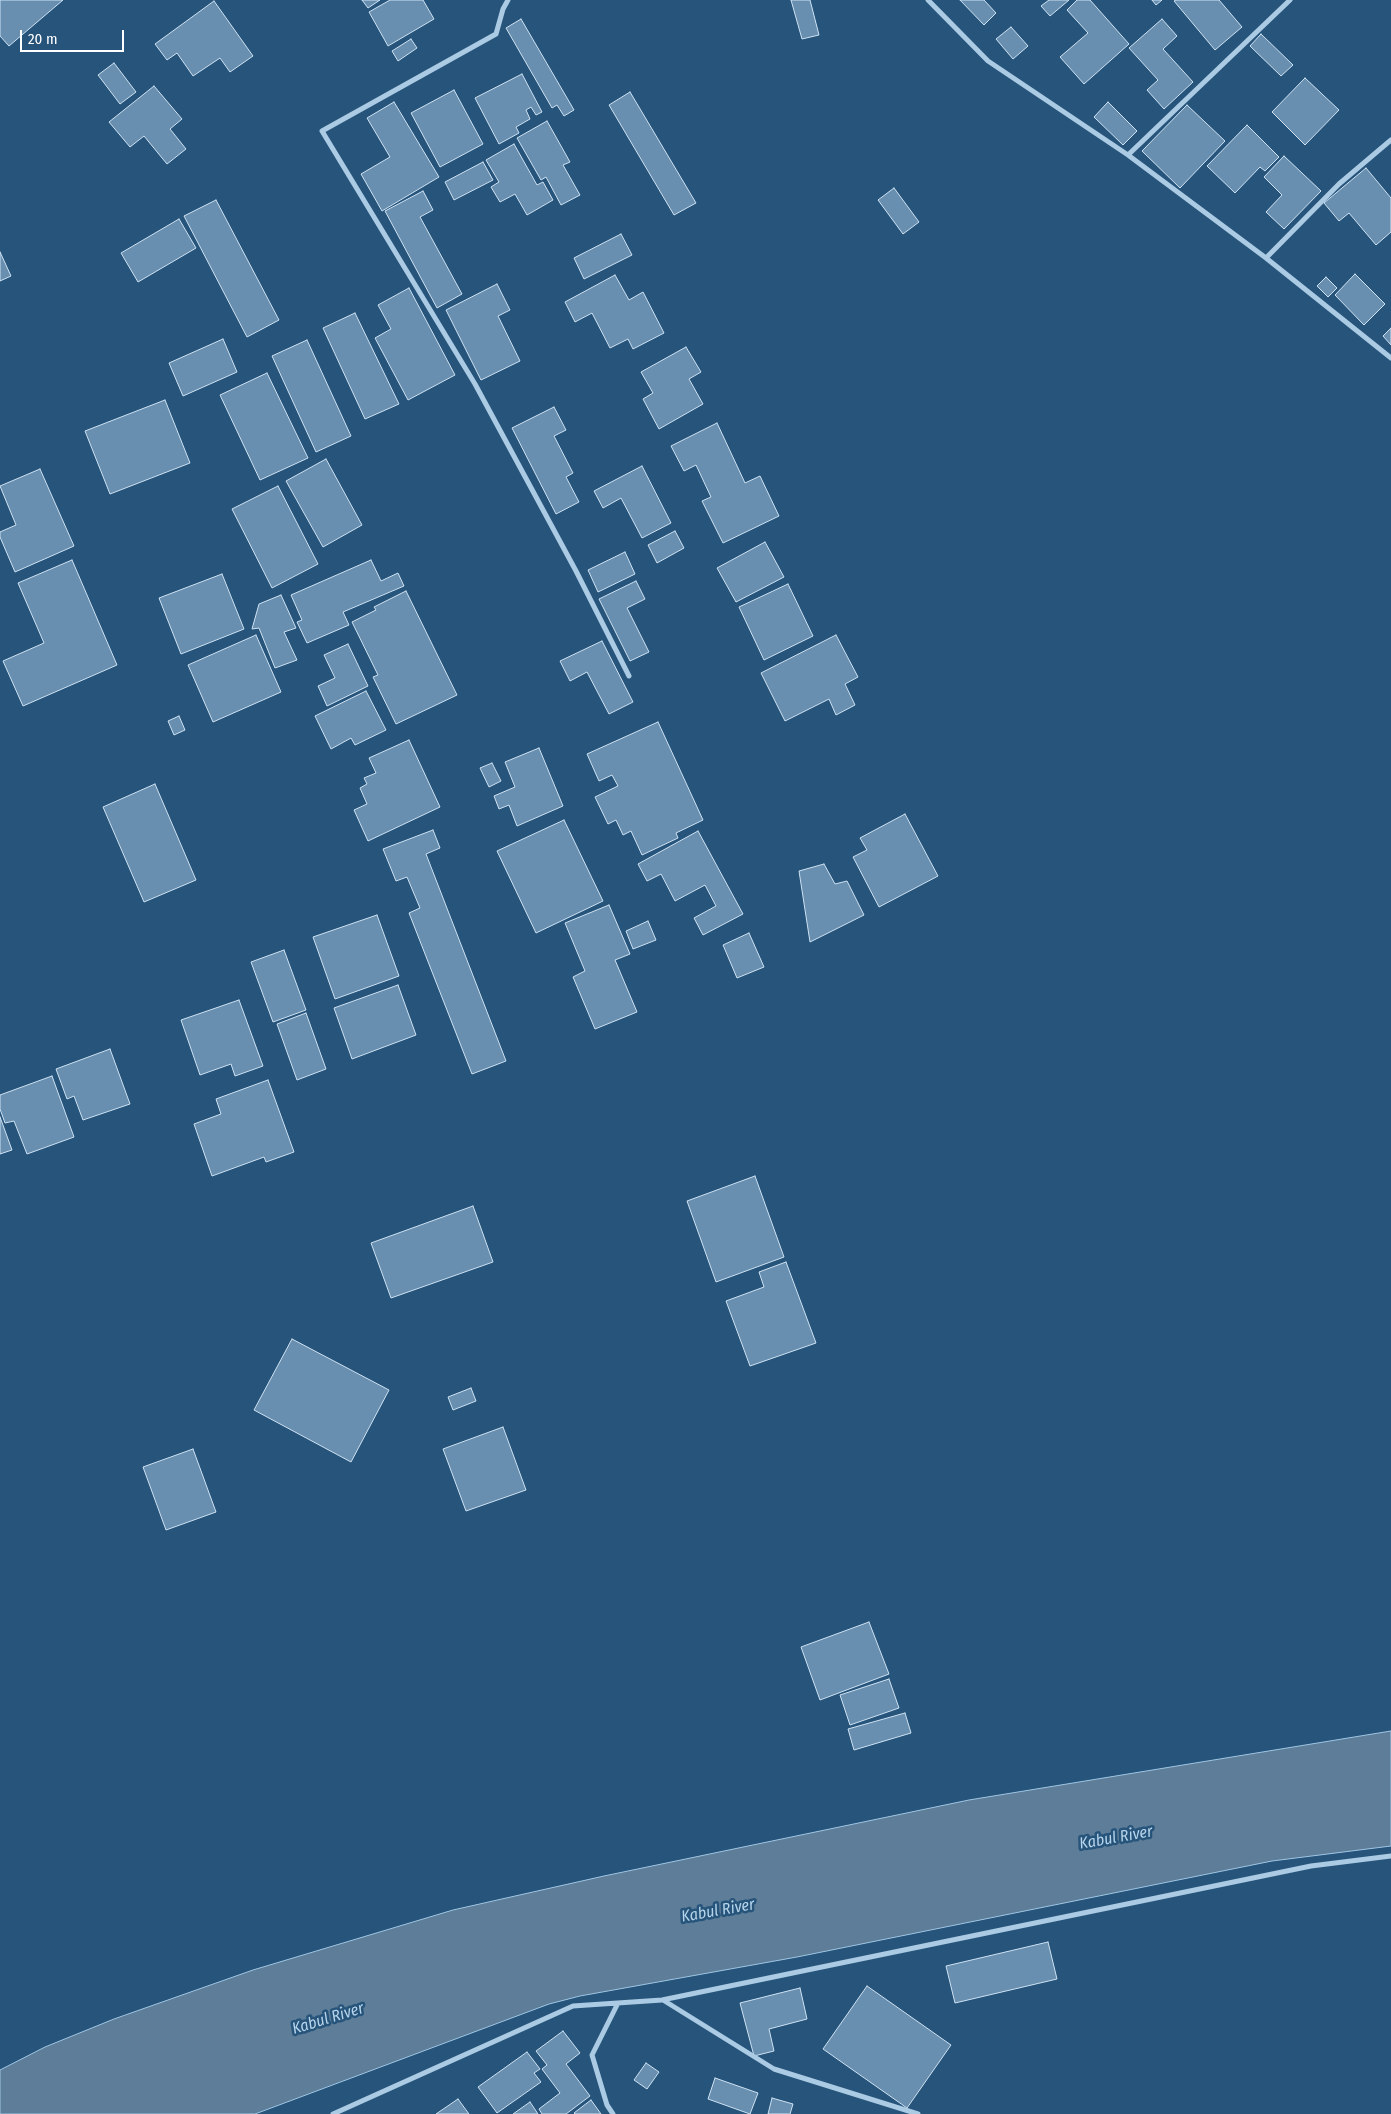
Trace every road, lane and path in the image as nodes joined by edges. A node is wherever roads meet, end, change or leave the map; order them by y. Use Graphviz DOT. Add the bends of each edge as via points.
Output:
graph roads {
  1 [pos="508,0"];
  2 [pos="928,0"];
  3 [pos="1290,0"];
  4 [pos="1391,140"];
  5 [pos="1128,155"];
  6 [pos="1266,258"];
  7 [pos="1391,358"];
  8 [pos="629,676"];
  9 [pos="1391,1856"];
  10 [pos="662,2000"];
  11 [pos="618,2003"];
  12 [pos="333,2114"];
  13 [pos="614,2114"];
  14 [pos="918,2114"];
  1 -- 8 [label="street" via="496,34 322,131 475,384"];
  2 -- 5 [label="street" via="988,60"];
  3 -- 5 [label="street"];
  4 -- 6 [label="street" via="1339,184"];
  5 -- 6 [label="street"];
  6 -- 7 [label="street"];
  9 -- 10 [label="street" via="1311,1866"];
  10 -- 11 [label="street"];
  10 -- 14 [label="street" via="774,2069"];
  11 -- 12 [label="street" via="573,2006"];
  11 -- 13 [label="street" via="592,2055 607,2105"];
}
